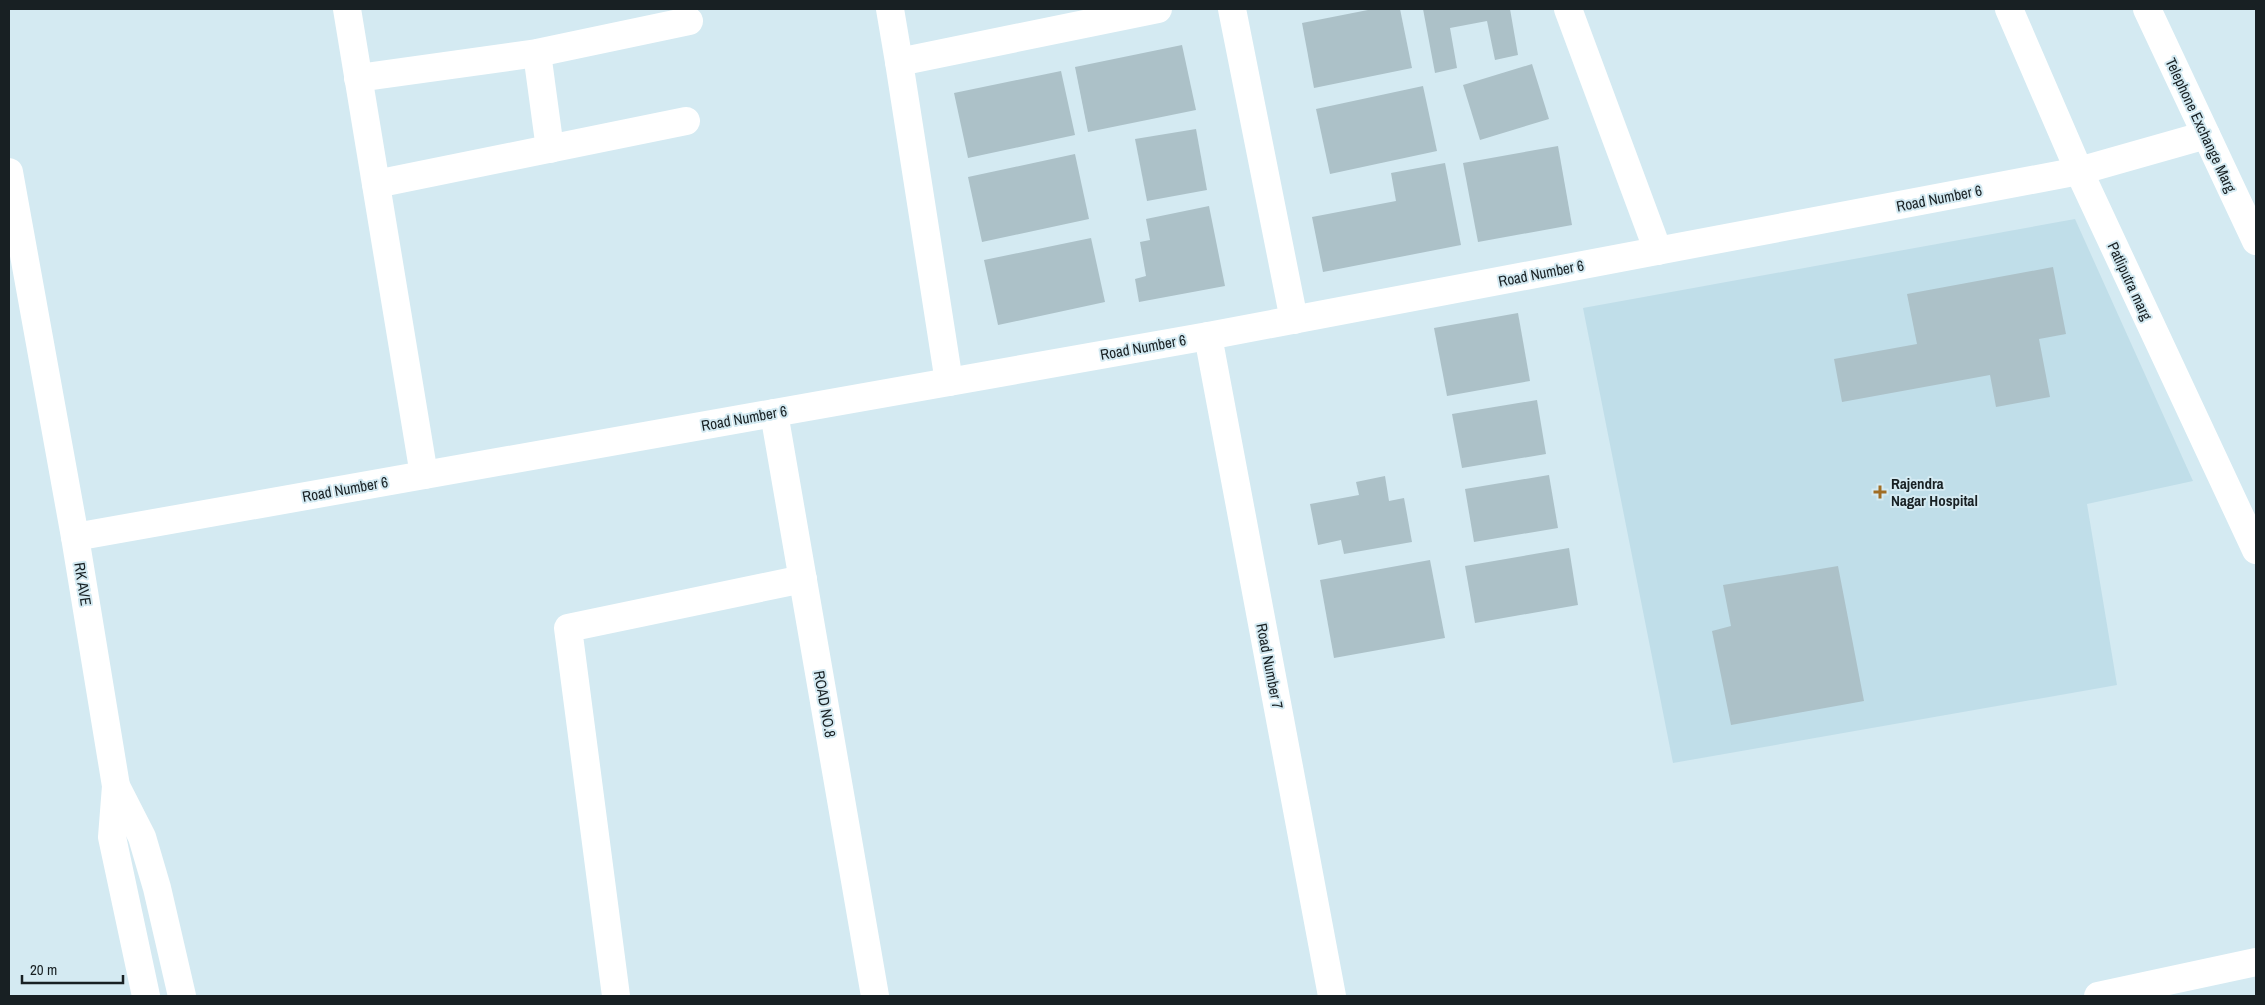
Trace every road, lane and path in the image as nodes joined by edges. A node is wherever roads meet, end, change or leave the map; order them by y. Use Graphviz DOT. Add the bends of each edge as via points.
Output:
graph roads {
  1 [pos="347,9"];
  2 [pos="890,9"];
  3 [pos="1158,9"];
  4 [pos="1232,9"];
  5 [pos="1568,9"];
  6 [pos="2009,9"];
  7 [pos="2147,9"];
  8 [pos="689,21"];
  9 [pos="537,53"];
  10 [pos="899,62"];
  11 [pos="358,78"];
  12 [pos="686,121"];
  13 [pos="2206,135"];
  14 [pos="550,149"];
  15 [pos="2079,171"];
  16 [pos="9,172"];
  17 [pos="376,184"];
  18 [pos="2256,241"];
  19 [pos="1658,251"];
  20 [pos="1294,320"];
  21 [pos="1208,336"];
  22 [pos="949,382"];
  23 [pos="774,413"];
  24 [pos="424,475"];
  25 [pos="75,537"];
  26 [pos="2256,550"];
  27 [pos="803,579"];
  28 [pos="116,786"];
  29 [pos="2256,962"];
  30 [pos="146,996"];
  31 [pos="182,996"];
  32 [pos="616,996"];
  33 [pos="875,996"];
  34 [pos="1332,996"];
  35 [pos="2098,996"];
  1 -- 11 [label="street"];
  2 -- 10 [label="street"];
  3 -- 10 [label="street"];
  4 -- 20 [label="street"];
  5 -- 19 [label="street"];
  6 -- 15 [label="street, Patliputra marg"];
  7 -- 13 [label="street, Telephone Exchange Marg"];
  8 -- 9 [label="street"];
  9 -- 11 [label="street"];
  9 -- 14 [label="street"];
  10 -- 22 [label="street"];
  11 -- 17 [label="street"];
  12 -- 14 [label="street"];
  13 -- 15 [label="street, Road Number 6"];
  13 -- 18 [label="street, Telephone Exchange Marg"];
  14 -- 17 [label="street"];
  15 -- 19 [label="street, Road Number 6"];
  15 -- 26 [label="street, Patliputra marg"];
  16 -- 25 [label="street, RK AVE"];
  17 -- 24 [label="street"];
  19 -- 20 [label="street, Road Number 6"];
  20 -- 21 [label="street, Road Number 6"];
  21 -- 22 [label="street, Road Number 6"];
  21 -- 34 [label="street, Road Number 7"];
  22 -- 23 [label="street, Road Number 6"];
  23 -- 24 [label="street, Road Number 6"];
  23 -- 27 [label="street, ROAD NO.8"];
  24 -- 25 [label="street, Road Number 6"];
  25 -- 28 [label="street, RK AVE"];
  27 -- 32 [label="street" via="568,628"];
  27 -- 33 [label="street, ROAD NO.8"];
  28 -- 30 [label="street, RK AVE" via="112,837"];
  28 -- 31 [label="street" via="142,837"];
  29 -- 35 [label="street"];
}
